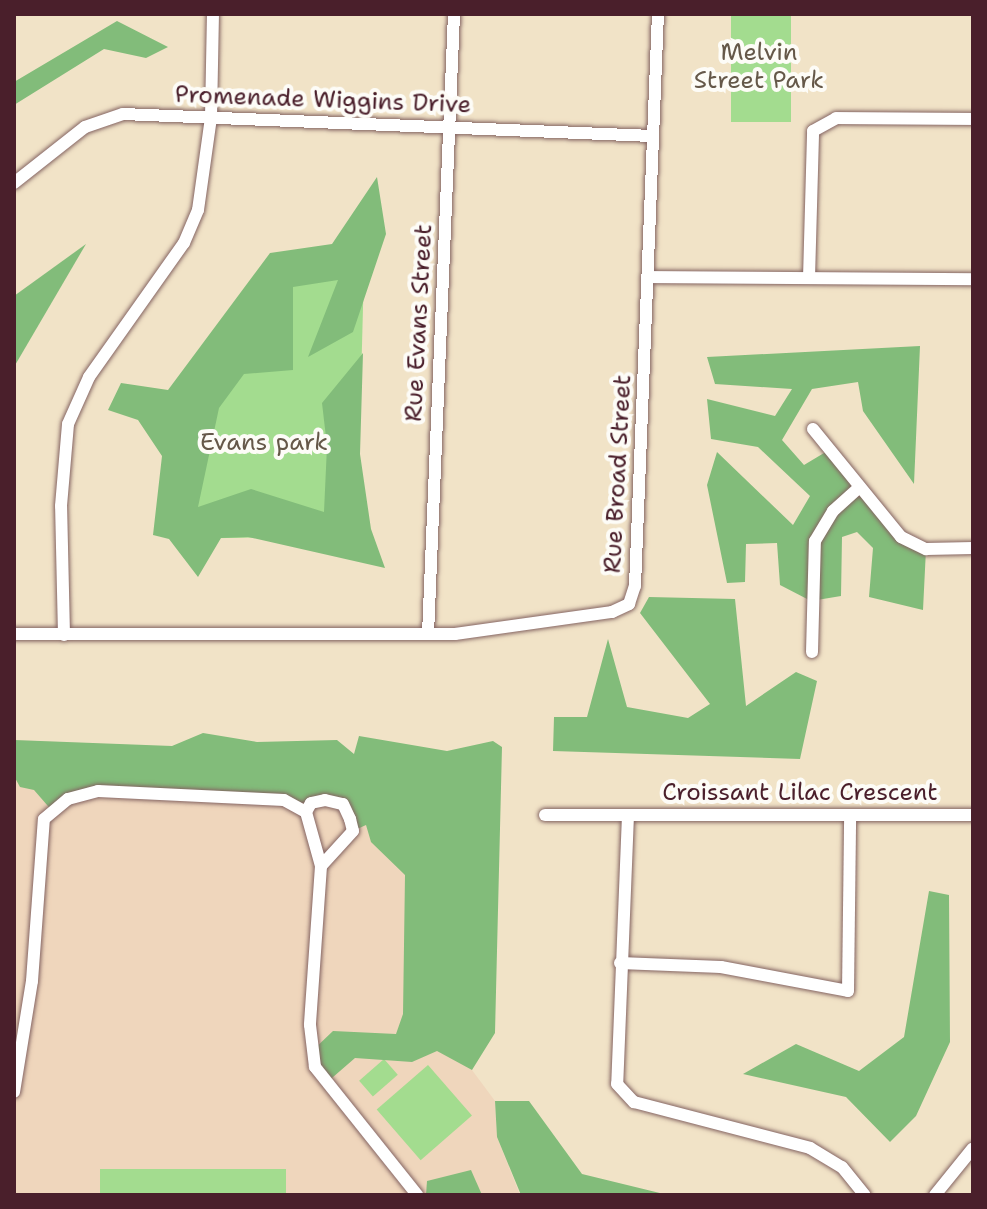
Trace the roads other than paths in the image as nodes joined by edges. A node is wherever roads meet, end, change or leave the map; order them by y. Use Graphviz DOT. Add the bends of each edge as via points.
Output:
graph roads {
  1 [pos="213,14"];
  2 [pos="454,14"];
  3 [pos="658,14"];
  4 [pos="211,117"];
  5 [pos="973,119"];
  6 [pos="450,128"];
  7 [pos="653,136"];
  8 [pos="14,183"];
  9 [pos="647,277"];
  10 [pos="809,278"];
  11 [pos="973,279"];
  12 [pos="813,429"];
  13 [pos="860,487"];
  14 [pos="973,548"];
  15 [pos="14,634"];
  16 [pos="428,634"];
  17 [pos="64,635"];
  18 [pos="812,652"];
  19 [pos="306,812"];
  20 [pos="545,815"];
  21 [pos="628,815"];
  22 [pos="850,815"];
  23 [pos="973,815"];
  24 [pos="321,866"];
  25 [pos="620,963"];
  26 [pos="14,1092"];
  27 [pos="973,1148"];
  28 [pos="417,1195"];
  29 [pos="865,1195"];
  30 [pos="935,1195"];
  1 -- 4 [label="street"];
  2 -- 6 [label="street, Rue Evans Street"];
  3 -- 7 [label="street, Rue Broad Street"];
  4 -- 6 [label="street, Promenade Wiggins Drive"];
  4 -- 8 [label="street, Promenade Wiggins Drive" via="123,114 98,120"];
  4 -- 17 [label="street" via="206,176 184,243 89,377 68,424 61,506"];
  5 -- 10 [label="street" via="836,118 813,131"];
  6 -- 7 [label="street, Promenade Wiggins Drive"];
  6 -- 16 [label="street, Rue Evans Street"];
  7 -- 9 [label="street, Rue Broad Street"];
  9 -- 10 [label="street"];
  9 -- 16 [label="street, Rue Broad Street" via="635,586 629,604 543,624"];
  10 -- 11 [label="street"];
  12 -- 13 [label="street"];
  13 -- 14 [label="street" via="913,545"];
  13 -- 18 [label="street" via="833,511 815,541"];
  15 -- 17 [label="street, Rue Broad Street"];
  16 -- 17 [label="street, Rue Broad Street"];
  19 -- 24 [label="street"];
  19 -- 24 [label="street" via="311,803 325,800 343,804 350,819 353,831"];
  19 -- 26 [label="street" via="284,800 260,797 98,791 68,799 44,819 32,981"];
  20 -- 21 [label="street, Croissant Lilac Crescent"];
  21 -- 22 [label="street, Croissant Lilac Crescent"];
  21 -- 25 [label="street, Croissant Lilac Crescent"];
  22 -- 23 [label="street, Croissant Lilac Crescent"];
  22 -- 25 [label="street" via="848,991 721,967"];
  24 -- 28 [label="street" via="310,1025 315,1067"];
  25 -- 29 [label="street, Croissant Lilac Crescent" via="614,1072 624,1095 648,1107 810,1148 842,1167"];
  27 -- 30 [label="street"];
}
